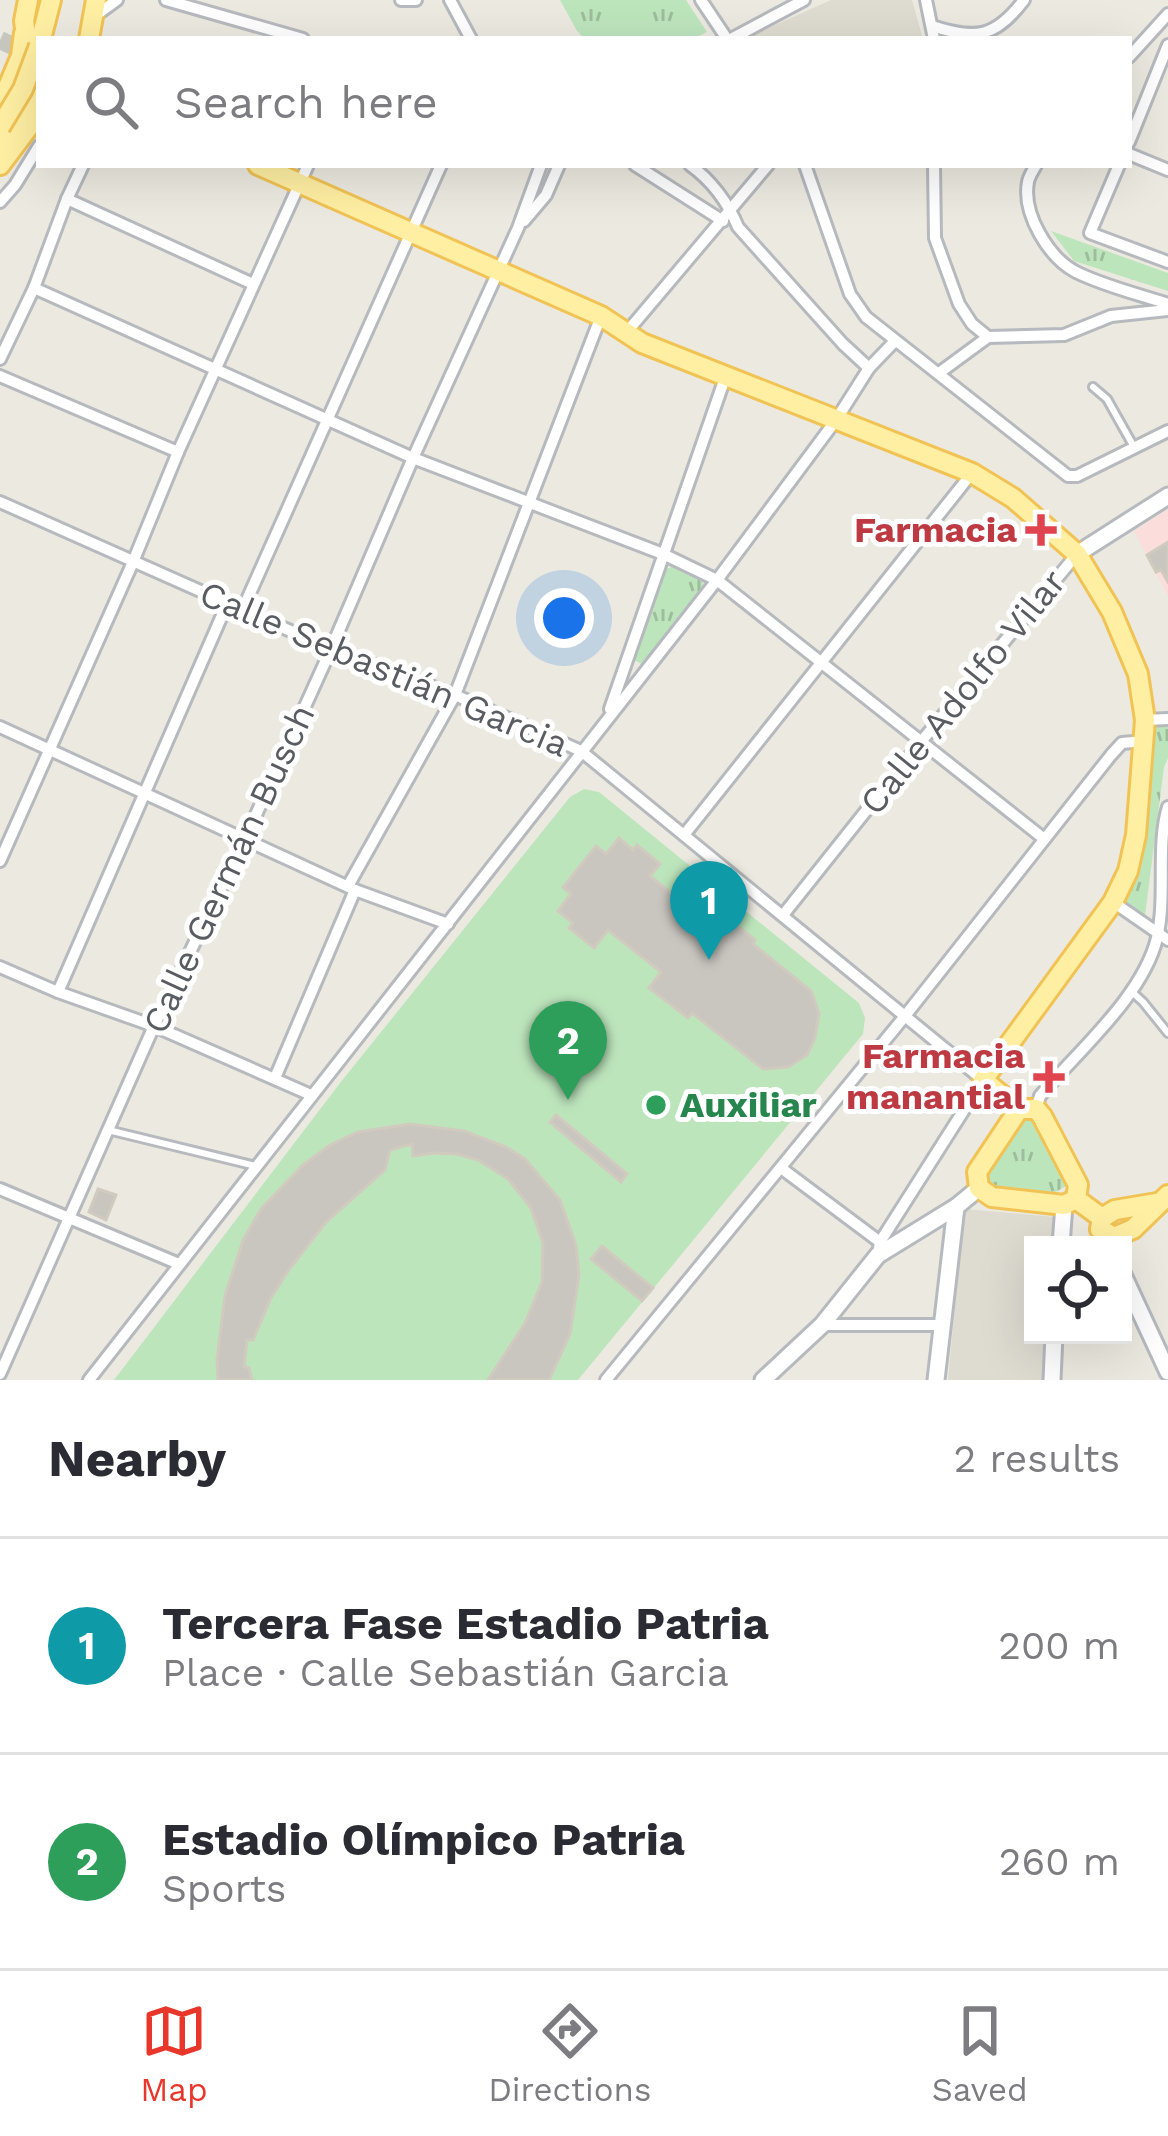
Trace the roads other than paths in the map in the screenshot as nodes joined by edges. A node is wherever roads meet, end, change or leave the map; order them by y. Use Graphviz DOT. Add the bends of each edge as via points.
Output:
graph roads {
  1 [pos="28,0"];
  2 [pos="51,0"];
  3 [pos="62,0"];
  4 [pos="117,0"];
  5 [pos="166,0"];
  6 [pos="401,0"];
  7 [pos="416,0"];
  8 [pos="450,0"];
  9 [pos="701,0"];
  10 [pos="804,0"];
  11 [pos="926,0"];
  12 [pos="1024,0"];
  13 [pos="96,8"];
  14 [pos="1168,14"];
  15 [pos="933,33"];
  16 [pos="36,36"];
  17 [pos="54,36"];
  18 [pos="292,36"];
  19 [pos="469,36"];
  20 [pos="727,36"];
  21 [pos="735,36"];
  22 [pos="35,39"];
  23 [pos="1168,45"];
  24 [pos="0,48"];
  25 [pos="1132,54"];
  26 [pos="33,57"];
  27 [pos="1163,72"];
  28 [pos="36,86"];
  29 [pos="0,106"];
  30 [pos="36,117"];
  31 [pos="0,127"];
  32 [pos="1132,136"];
  33 [pos="0,148"];
  34 [pos="36,151"];
  35 [pos="1132,155"];
  36 [pos="0,165"];
  37 [pos="82,168"];
  38 [pos="273,168"];
  39 [pos="441,168"];
  40 [pos="540,168"];
  41 [pos="559,168"];
  42 [pos="639,168"];
  43 [pos="694,168"];
  44 [pos="765,168"];
  45 [pos="806,168"];
  46 [pos="934,168"];
  47 [pos="1035,168"];
  48 [pos="1118,168"];
  49 [pos="1168,170"];
  50 [pos="303,174"];
  51 [pos="67,199"];
  52 [pos="0,202"];
  53 [pos="730,209"];
  54 [pos="721,220"];
  55 [pos="737,226"];
  56 [pos="518,228"];
  57 [pos="411,233"];
  58 [pos="1168,262"];
  59 [pos="497,272"];
  60 [pos="253,284"];
  61 [pos="34,288"];
  62 [pos="1168,307"];
  63 [pos="601,316"];
  64 [pos="626,333"];
  65 [pos="988,337"];
  66 [pos="894,342"];
  67 [pos="0,359"];
  68 [pos="869,368"];
  69 [pos="216,369"];
  70 [pos="939,374"];
  71 [pos="0,376"];
  72 [pos="725,378"];
  73 [pos="1093,387"];
  74 [pos="327,419"];
  75 [pos="836,420"];
  76 [pos="1168,431"];
  77 [pos="1134,447"];
  78 [pos="178,452"];
  79 [pos="412,458"];
  80 [pos="971,473"];
  81 [pos="1168,496"];
  82 [pos="0,502"];
  83 [pos="529,502"];
  84 [pos="663,554"];
  85 [pos="1077,554"];
  86 [pos="133,562"];
  87 [pos="717,580"];
  88 [pos="227,604"];
  89 [pos="242,610"];
  90 [pos="331,649"];
  91 [pos="819,663"];
  92 [pos="455,695"];
  93 [pos="607,718"];
  94 [pos="1168,718"];
  95 [pos="0,727"];
  96 [pos="1145,731"];
  97 [pos="920,743"];
  98 [pos="50,749"];
  99 [pos="581,751"];
  100 [pos="145,792"];
  101 [pos="1167,804"];
  102 [pos="684,835"];
  103 [pos="1043,838"];
  104 [pos="245,839"];
  105 [pos="0,861"];
  106 [pos="351,888"];
  107 [pos="1113,902"];
  108 [pos="783,915"];
  109 [pos="448,924"];
  110 [pos="1163,938"];
  111 [pos="0,967"];
  112 [pos="58,992"];
  113 [pos="1132,992"];
  114 [pos="905,1016"];
  115 [pos="154,1026"];
  116 [pos="1168,1033"];
  117 [pos="275,1078"];
  118 [pos="983,1080"];
  119 [pos="311,1095"];
  120 [pos="1027,1109"];
  121 [pos="108,1130"];
  122 [pos="256,1166"];
  123 [pos="781,1168"];
  124 [pos="979,1188"];
  125 [pos="0,1189"];
  126 [pos="1163,1199"];
  127 [pos="1070,1202"];
  128 [pos="956,1207"];
  129 [pos="69,1218"];
  130 [pos="1107,1233"];
  131 [pos="1063,1236"];
  132 [pos="879,1248"];
  133 [pos="179,1264"];
  134 [pos="1132,1294"];
  135 [pos="822,1325"];
  136 [pos="944,1325"];
  137 [pos="1054,1344"];
  138 [pos="1168,1372"];
  139 [pos="0,1374"];
  140 [pos="89,1380"];
  141 [pos="606,1380"];
  142 [pos="763,1380"];
  143 [pos="937,1380"];
  144 [pos="1052,1380"];
  1 -- 22 [label="main road"];
  2 -- 16 [label="main road"];
  3 -- 17 [label="main road"];
  4 -- 13 [label="street"];
  5 -- 18 [label="street"];
  6 -- 7 [label="street"];
  8 -- 19 [label="street"];
  9 -- 20 [label="street"];
  10 -- 21 [label="street"];
  11 -- 15 [label="street"];
  12 -- 15 [label="street" via="987,34"];
  14 -- 25 [label="street"];
  22 -- 26 [label="main road"];
  22 -- 31 [label="main road, bridge" via="23,89"];
  23 -- 27 [label="street"];
  24 -- 26 [label="main road"];
  26 -- 29 [label="main road"];
  27 -- 32 [label="street"];
  28 -- 33 [label="main road"];
  30 -- 36 [label="main road"];
  34 -- 52 [label="street"];
  35 -- 49 [label="street"];
  37 -- 51 [label="street"];
  38 -- 50 [label="main road"];
  39 -- 57 [label="street"];
  40 -- 56 [label="street, Calle Germán Busch"];
  41 -- 56 [label="street"];
  42 -- 54 [label="street"];
  43 -- 53 [label="street"];
  44 -- 53 [label="street"];
  45 -- 66 [label="street" via="850,294"];
  46 -- 65 [label="street" via="935,238 959,304"];
  47 -- 62 [label="street" via="1031,215 1057,257 1073,271"];
  48 -- 58 [label="street" via="1090,233"];
  50 -- 57 [label="main road"];
  50 -- 60 [label="street"];
  51 -- 60 [label="street"];
  51 -- 61 [label="street"];
  53 -- 54 [label="street"];
  53 -- 55 [label="street"];
  54 -- 55 [label="street"];
  54 -- 64 [label="street"];
  55 -- 68 [label="street"];
  56 -- 59 [label="street, Calle Germán Busch"];
  57 -- 59 [label="main road"];
  57 -- 74 [label="street"];
  59 -- 63 [label="main road"];
  59 -- 79 [label="street, Calle Germán Busch"];
  60 -- 69 [label="street"];
  61 -- 67 [label="street"];
  61 -- 69 [label="street"];
  62 -- 65 [label="street" via="1111,316 1064,335"];
  63 -- 64 [label="main road"];
  63 -- 83 [label="street"];
  64 -- 72 [label="main road"];
  65 -- 70 [label="street"];
  66 -- 68 [label="street"];
  66 -- 70 [label="street"];
  68 -- 75 [label="street"];
  69 -- 74 [label="street"];
  69 -- 78 [label="street"];
  70 -- 77 [label="street" via="1068,476"];
  71 -- 78 [label="street"];
  72 -- 75 [label="main road"];
  72 -- 84 [label="street"];
  73 -- 77 [label="lane"];
  74 -- 79 [label="street"];
  74 -- 89 [label="street"];
  75 -- 80 [label="main road"];
  75 -- 87 [label="street"];
  76 -- 77 [label="street"];
  78 -- 86 [label="street"];
  79 -- 83 [label="street"];
  79 -- 90 [label="street, Calle Germán Busch"];
  80 -- 85 [label="main road"];
  80 -- 91 [label="street"];
  81 -- 85 [label="main road, Calle Adolfo Vilar"];
  82 -- 86 [label="street, Calle Sebastián Garcia"];
  83 -- 84 [label="street"];
  83 -- 92 [label="street"];
  84 -- 87 [label="street"];
  84 -- 93 [label="street"];
  85 -- 96 [label="main road" via="1138,674"];
  85 -- 97 [label="street, Calle Adolfo Vilar"];
  86 -- 88 [label="street, Calle Sebastián Garcia"];
  86 -- 98 [label="street"];
  87 -- 91 [label="street"];
  87 -- 93 [label="street"];
  88 -- 89 [label="street, Calle Sebastián Garcia"];
  88 -- 100 [label="street"];
  89 -- 90 [label="street, Calle Sebastián Garcia"];
  90 -- 92 [label="street, Calle Sebastián Garcia"];
  90 -- 104 [label="street, Calle Germán Busch"];
  91 -- 97 [label="street"];
  91 -- 102 [label="street"];
  92 -- 99 [label="street, Calle Sebastián Garcia"];
  92 -- 106 [label="street"];
  93 -- 99 [label="street"];
  94 -- 96 [label="street"];
  95 -- 98 [label="street"];
  96 -- 103 [label="street" via="1122,743"];
  96 -- 107 [label="main road" via="1136,835"];
  97 -- 103 [label="street"];
  97 -- 108 [label="street, Calle Adolfo Vilar"];
  98 -- 100 [label="street"];
  98 -- 105 [label="street"];
  99 -- 102 [label="street, Calle Sebastián Garcia"];
  99 -- 109 [label="street"];
  100 -- 104 [label="street"];
  100 -- 112 [label="street"];
  101 -- 110 [label="street"];
  102 -- 108 [label="street, Calle Sebastián Garcia"];
  103 -- 114 [label="street"];
  104 -- 106 [label="street"];
  104 -- 115 [label="street, Calle Germán Busch"];
  106 -- 109 [label="street"];
  106 -- 117 [label="street"];
  107 -- 110 [label="street"];
  107 -- 118 [label="main road"];
  108 -- 114 [label="street, Calle Sebastián Garcia"];
  109 -- 119 [label="street"];
  110 -- 113 [label="street"];
  111 -- 112 [label="street"];
  112 -- 115 [label="street"];
  113 -- 116 [label="lane"];
  113 -- 120 [label="street"];
  114 -- 118 [label="street, Calle Sebastián Garcia"];
  114 -- 123 [label="street"];
  115 -- 117 [label="street"];
  115 -- 121 [label="street, Calle Germán Busch"];
  117 -- 119 [label="street"];
  118 -- 120 [label="main road, Calle Sebastián Garcia"];
  118 -- 132 [label="street"];
  119 -- 122 [label="street"];
  120 -- 124 [label="main road" via="977,1172"];
  120 -- 127 [label="main road" via="1042,1116 1078,1185"];
  121 -- 122 [label="lane"];
  121 -- 129 [label="street, Calle Germán Busch"];
  122 -- 133 [label="street"];
  123 -- 132 [label="street"];
  123 -- 141 [label="street"];
  124 -- 127 [label="main road" via="992,1197"];
  124 -- 128 [label="main road"];
  125 -- 129 [label="street"];
  126 -- 130 [label="main road" via="1131,1218 1126,1233"];
  127 -- 130 [label="main road"];
  127 -- 131 [label="main road"];
  128 -- 132 [label="main road"];
  128 -- 136 [label="main road"];
  129 -- 133 [label="street"];
  129 -- 139 [label="street, Calle Germán Busch"];
  132 -- 135 [label="main road"];
  133 -- 140 [label="street"];
  134 -- 138 [label="main road"];
  135 -- 136 [label="street"];
  135 -- 142 [label="main road"];
  136 -- 143 [label="main road"];
  137 -- 144 [label="main road"];
}
